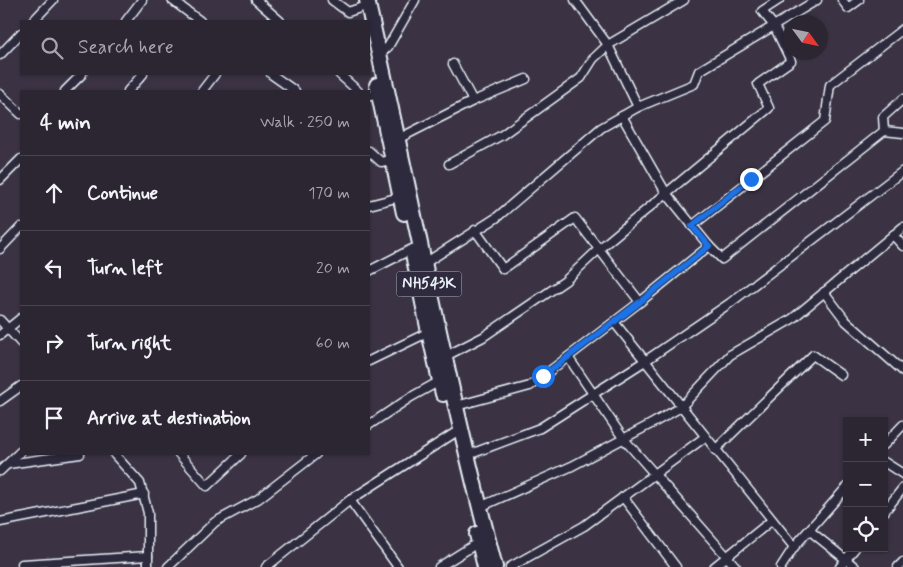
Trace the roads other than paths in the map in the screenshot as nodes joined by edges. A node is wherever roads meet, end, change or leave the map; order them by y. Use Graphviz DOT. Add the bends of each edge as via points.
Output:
graph roads {
  1 [pos="53,0"];
  2 [pos="142,0"];
  3 [pos="172,0"];
  4 [pos="256,0"];
  5 [pos="332,0"];
  6 [pos="415,0"];
  7 [pos="575,0"];
  8 [pos="684,0"];
  9 [pos="779,0"];
  10 [pos="817,0"];
  11 [pos="842,0"];
  12 [pos="860,0"];
  13 [pos="363,7"];
  14 [pos="34,20"];
  15 [pos="127,20"];
  16 [pos="199,20"];
  17 [pos="279,20"];
  18 [pos="366,20"];
  19 [pos="774,26"];
  20 [pos="903,29"];
  21 [pos="20,34"];
  22 [pos="370,36"];
  23 [pos="608,45"];
  24 [pos="374,52"];
  25 [pos="0,55"];
  26 [pos="453,64"];
  27 [pos="81,75"];
  28 [pos="142,75"];
  29 [pos="214,75"];
  30 [pos="272,75"];
  31 [pos="340,75"];
  32 [pos="526,79"];
  33 [pos="66,90"];
  34 [pos="129,90"];
  35 [pos="203,90"];
  36 [pos="294,90"];
  37 [pos="357,90"];
  38 [pos="0,94"];
  39 [pos="379,95"];
  40 [pos="903,100"];
  41 [pos="473,101"];
  42 [pos="638,107"];
  43 [pos="20,113"];
  44 [pos="622,116"];
  45 [pos="884,131"];
  46 [pos="903,133"];
  47 [pos="398,139"];
  48 [pos="370,152"];
  49 [pos="20,160"];
  50 [pos="392,160"];
  51 [pos="449,164"];
  52 [pos="903,171"];
  53 [pos="0,180"];
  54 [pos="666,193"];
  55 [pos="405,196"];
  56 [pos="370,206"];
  57 [pos="692,226"];
  58 [pos="903,227"];
  59 [pos="20,228"];
  60 [pos="475,230"];
  61 [pos="893,236"];
  62 [pos="709,246"];
  63 [pos="903,246"];
  64 [pos="0,249"];
  65 [pos="412,249"];
  66 [pos="599,249"];
  67 [pos="424,263"];
  68 [pos="370,270"];
  69 [pos="824,292"];
  70 [pos="640,302"];
  71 [pos="20,319"];
  72 [pos="0,320"];
  73 [pos="614,322"];
  74 [pos="8,329"];
  75 [pos="429,332"];
  76 [pos="0,335"];
  77 [pos="20,343"];
  78 [pos="444,357"];
  79 [pos="568,357"];
  80 [pos="370,360"];
  81 [pos="645,361"];
  82 [pos="903,371"];
  83 [pos="841,375"];
  84 [pos="440,381"];
  85 [pos="20,387"];
  86 [pos="594,393"];
  87 [pos="0,401"];
  88 [pos="452,407"];
  89 [pos="681,407"];
  90 [pos="370,425"];
  91 [pos="903,425"];
  92 [pos="453,434"];
  93 [pos="705,437"];
  94 [pos="623,438"];
  95 [pos="888,442"];
  96 [pos="715,450"];
  97 [pos="20,452"];
  98 [pos="73,455"];
  99 [pos="115,455"];
  100 [pos="180,455"];
  101 [pos="240,455"];
  102 [pos="315,455"];
  103 [pos="468,455"];
  104 [pos="8,464"];
  105 [pos="888,465"];
  106 [pos="0,471"];
  107 [pos="654,474"];
  108 [pos="903,474"];
  109 [pos="903,488"];
  110 [pos="843,492"];
  111 [pos="144,494"];
  112 [pos="623,497"];
  113 [pos="350,500"];
  114 [pos="888,507"];
  115 [pos="476,508"];
  116 [pos="771,521"];
  117 [pos="0,522"];
  118 [pos="809,530"];
  119 [pos="483,540"];
  120 [pos="794,547"];
  121 [pos="852,552"];
  122 [pos="148,556"];
  123 [pos="727,556"];
  124 [pos="846,559"];
  125 [pos="903,562"];
  126 [pos="22,564"];
  127 [pos="148,567"];
  128 [pos="168,567"];
  129 [pos="266,567"];
  130 [pos="398,567"];
  131 [pos="439,567"];
  132 [pos="485,567"];
  133 [pos="495,567"];
  134 [pos="510,567"];
  135 [pos="676,567"];
  136 [pos="714,567"];
  137 [pos="736,567"];
  138 [pos="781,567"];
  139 [pos="840,567"];
  140 [pos="856,567"];
  141 [pos="898,567"];
  1 -- 14 [label="street"];
  2 -- 15 [label="street"];
  3 -- 16 [label="street"];
  4 -- 17 [label="street"];
  5 -- 13 [label="street" via="348,12"];
  6 -- 24 [label="street" via="388,47"];
  7 -- 23 [label="street"];
  8 -- 23 [label="street"];
  9 -- 19 [label="street" via="762,12"];
  10 -- 19 [label="street"];
  11 -- 12 [label="street" via="848,8"];
  13 -- 18 [label="highway, NH543K"];
  19 -- 42 [label="street" via="699,71 694,84"];
  19 -- 54 [label="street" via="791,61 758,84 769,108"];
  20 -- 57 [label="street" via="830,85 825,121"];
  21 -- 25 [label="street"];
  22 -- 24 [label="highway, NH543K"];
  23 -- 42 [label="street"];
  23 -- 51 [label="street" via="593,59 581,78 502,135"];
  24 -- 39 [label="highway, NH543K"];
  26 -- 41 [label="street"];
  27 -- 33 [label="street"];
  28 -- 34 [label="street"];
  29 -- 35 [label="street"];
  30 -- 36 [label="street"];
  31 -- 37 [label="street"];
  32 -- 41 [label="street"];
  38 -- 43 [label="street"];
  39 -- 47 [label="highway, NH543K"];
  39 -- 50 [label="highway, NH543K"];
  40 -- 45 [label="street" via="883,117"];
  41 -- 47 [label="street"];
  42 -- 44 [label="street"];
  44 -- 54 [label="street"];
  44 -- 60 [label="street" via="601,128 496,218"];
  45 -- 46 [label="street"];
  45 -- 62 [label="street" via="722,259"];
  47 -- 55 [label="highway, NH543K"];
  48 -- 50 [label="street" via="381,162"];
  49 -- 53 [label="street"];
  50 -- 55 [label="highway, NH543K"];
  52 -- 81 [label="street" via="730,303"];
  54 -- 57 [label="street"];
  54 -- 66 [label="street"];
  55 -- 56 [label="street"];
  55 -- 65 [label="highway, NH543K"];
  55 -- 67 [label="highway, NH543K"];
  57 -- 62 [label="street"];
  58 -- 61 [label="street"];
  59 -- 64 [label="street"];
  60 -- 66 [label="street" via="503,269 575,218"];
  60 -- 67 [label="street"];
  61 -- 63 [label="street"];
  61 -- 69 [label="street"];
  62 -- 70 [label="street"];
  65 -- 68 [label="street"];
  65 -- 75 [label="highway, NH543K"];
  66 -- 70 [label="street"];
  66 -- 78 [label="street" via="565,281 484,337"];
  67 -- 78 [label="highway, NH543K"];
  69 -- 82 [label="street" via="846,321"];
  69 -- 89 [label="street" via="792,319 730,355"];
  70 -- 73 [label="street"];
  71 -- 74 [label="street"];
  72 -- 74 [label="street"];
  73 -- 79 [label="street"];
  73 -- 81 [label="street"];
  74 -- 76 [label="street"];
  74 -- 77 [label="street"];
  75 -- 80 [label="street"];
  75 -- 84 [label="highway, NH543K"];
  78 -- 88 [label="highway, NH543K"];
  79 -- 86 [label="street"];
  79 -- 88 [label="street" via="530,386"];
  81 -- 86 [label="street"];
  81 -- 89 [label="street"];
  83 -- 96 [label="street" via="813,355"];
  84 -- 88 [label="highway, NH543K"];
  84 -- 90 [label="street"];
  85 -- 87 [label="street"];
  86 -- 94 [label="street"];
  86 -- 103 [label="street" via="540,428"];
  88 -- 92 [label="highway, NH543K"];
  88 -- 103 [label="highway, NH543K"];
  89 -- 93 [label="street"];
  89 -- 94 [label="street"];
  91 -- 95 [label="street"];
  92 -- 113 [label="street"];
  92 -- 115 [label="highway, NH543K"];
  93 -- 96 [label="street"];
  93 -- 107 [label="street"];
  94 -- 107 [label="street"];
  94 -- 115 [label="street" via="572,466"];
  96 -- 116 [label="street"];
  97 -- 104 [label="street"];
  98 -- 104 [label="street"];
  99 -- 111 [label="street" via="140,482"];
  100 -- 101 [label="street" via="207,486"];
  102 -- 128 [label="street" via="258,499 215,522"];
  103 -- 115 [label="highway, NH543K"];
  104 -- 106 [label="street"];
  105 -- 108 [label="street"];
  107 -- 112 [label="street"];
  107 -- 123 [label="street"];
  109 -- 114 [label="street"];
  110 -- 118 [label="street"];
  111 -- 117 [label="street"];
  111 -- 122 [label="street" via="148,513"];
  112 -- 134 [label="street" via="584,526"];
  112 -- 135 [label="street"];
  113 -- 129 [label="street"];
  113 -- 130 [label="street"];
  115 -- 119 [label="highway, NH543K"];
  116 -- 120 [label="street"];
  116 -- 123 [label="street"];
  118 -- 120 [label="street"];
  118 -- 124 [label="street"];
  119 -- 131 [label="street"];
  119 -- 132 [label="highway, NH543K"];
  119 -- 133 [label="highway, NH543K"];
  120 -- 138 [label="street"];
  121 -- 124 [label="street"];
  122 -- 126 [label="street"];
  122 -- 127 [label="street"];
  123 -- 136 [label="street"];
  123 -- 137 [label="street"];
  124 -- 139 [label="street"];
  124 -- 140 [label="street"];
  125 -- 141 [label="street"];
}
